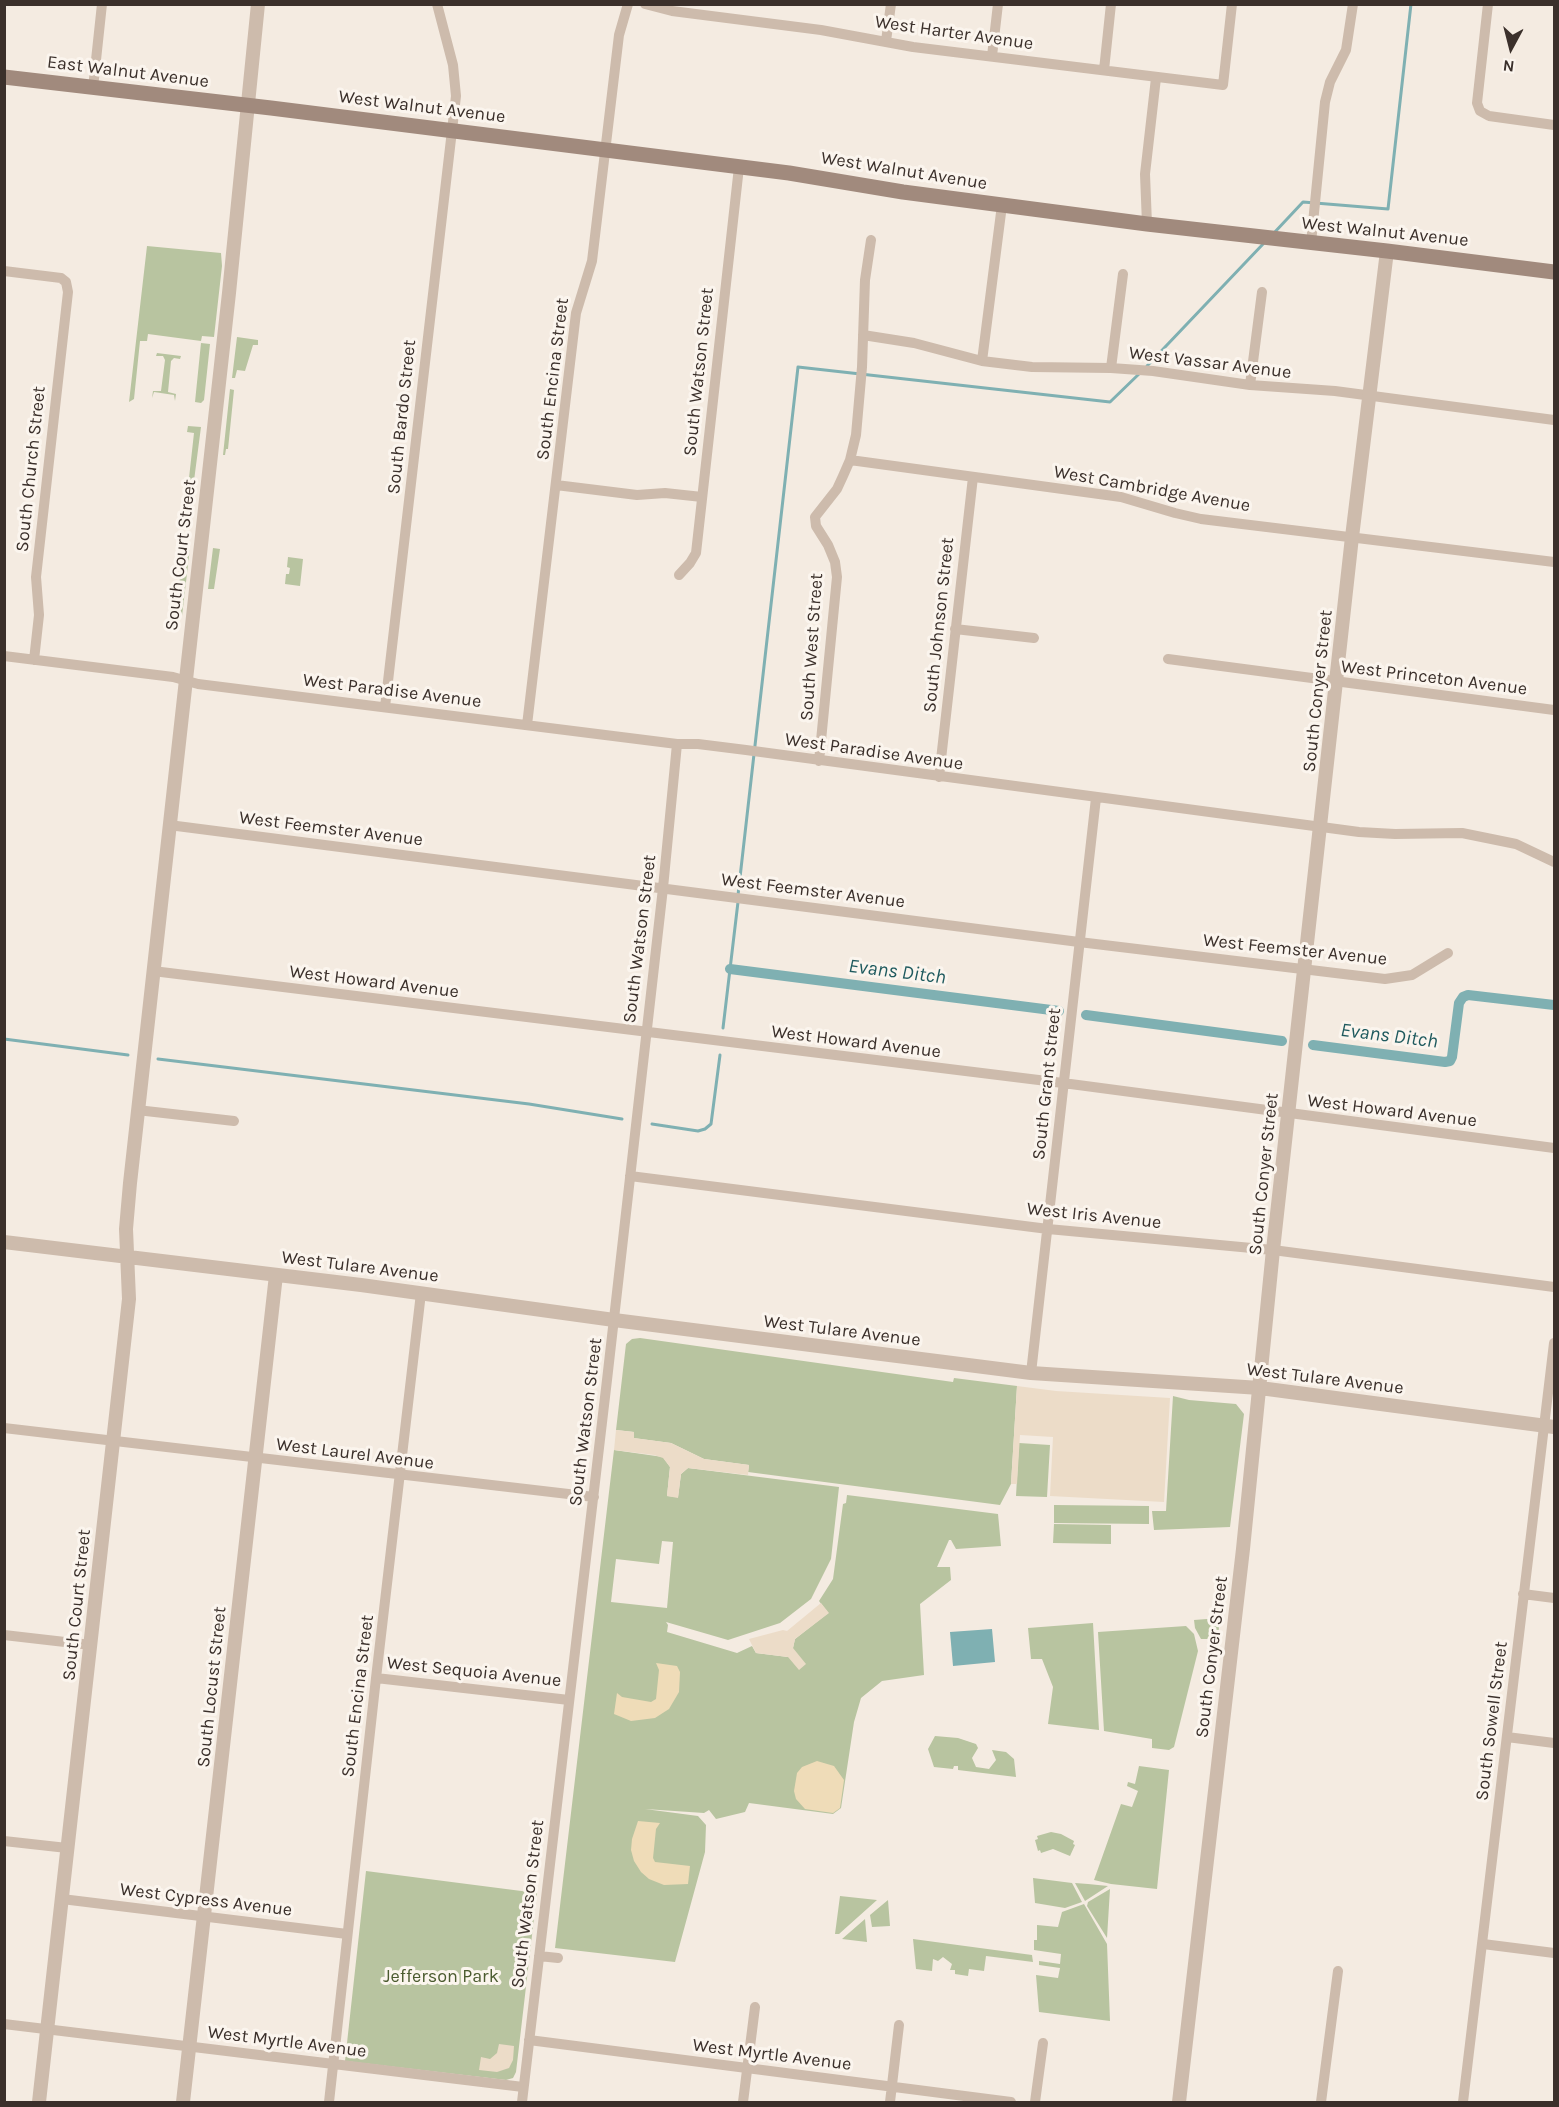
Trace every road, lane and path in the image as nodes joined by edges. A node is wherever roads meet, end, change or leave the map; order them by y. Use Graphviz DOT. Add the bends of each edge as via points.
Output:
graph roads {
  1 [pos="102,4"];
  2 [pos="258,4"];
  3 [pos="437,4"];
  4 [pos="628,4"];
  5 [pos="645,4"];
  6 [pos="891,4"];
  7 [pos="998,4"];
  8 [pos="1111,4"];
  9 [pos="1233,4"];
  10 [pos="1353,4"];
  11 [pos="1488,4"];
  12 [pos="886,41"];
  13 [pos="992,56"];
  14 [pos="1104,70"];
  15 [pos="4,77"];
  16 [pos="1156,78"];
  17 [pos="93,88"];
  18 [pos="248,105"];
  19 [pos="1554,125"];
  20 [pos="452,130"];
  21 [pos="605,150"];
  22 [pos="739,167"];
  23 [pos="1002,206"];
  24 [pos="1147,224"];
  25 [pos="871,240"];
  26 [pos="1311,243"];
  27 [pos="1387,250"];
  28 [pos="4,271"];
  29 [pos="1554,272"];
  30 [pos="1123,274"];
  31 [pos="1262,292"];
  32 [pos="863,335"];
  33 [pos="982,361"];
  34 [pos="1111,368"];
  35 [pos="1250,385"];
  36 [pos="1370,396"];
  37 [pos="1554,420"];
  38 [pos="850,460"];
  39 [pos="973,477"];
  40 [pos="556,485"];
  41 [pos="702,497"];
  42 [pos="1352,537"];
  43 [pos="1554,562"];
  44 [pos="679,575"];
  45 [pos="955,629"];
  46 [pos="1034,638"];
  47 [pos="4,656"];
  48 [pos="1168,659"];
  49 [pos="34,660"];
  50 [pos="185,681"];
  51 [pos="1337,682"];
  52 [pos="385,707"];
  53 [pos="1554,710"];
  54 [pos="527,725"];
  55 [pos="677,744"];
  56 [pos="819,761"];
  57 [pos="939,777"];
  58 [pos="1095,798"];
  59 [pos="169,825"];
  60 [pos="1321,826"];
  61 [pos="1554,862"];
  62 [pos="663,888"];
  63 [pos="1079,942"];
  64 [pos="1448,953"];
  65 [pos="1306,970"];
  66 [pos="153,971"];
  67 [pos="646,1033"];
  68 [pos="1063,1083"];
  69 [pos="137,1110"];
  70 [pos="1288,1114"];
  71 [pos="234,1122"];
  72 [pos="1554,1148"];
  73 [pos="630,1176"];
  74 [pos="1048,1229"];
  75 [pos="4,1242"];
  76 [pos="1273,1250"];
  77 [pos="126,1256"];
  78 [pos="276,1275"];
  79 [pos="1554,1287"];
  80 [pos="422,1293"];
  81 [pos="614,1320"];
  82 [pos="1554,1343"];
  83 [pos="1031,1373"];
  84 [pos="1260,1388"];
  85 [pos="1550,1426"];
  86 [pos="4,1428"];
  87 [pos="114,1441"];
  88 [pos="256,1458"];
  89 [pos="401,1476"];
  90 [pos="594,1497"];
  91 [pos="1523,1594"];
  92 [pos="1554,1598"];
  93 [pos="4,1635"];
  94 [pos="91,1645"];
  95 [pos="376,1678"];
  96 [pos="569,1700"];
  97 [pos="1507,1737"];
  98 [pos="1554,1743"];
  99 [pos="4,1841"];
  100 [pos="68,1848"];
  101 [pos="62,1899"];
  102 [pos="204,1916"];
  103 [pos="347,1934"];
  104 [pos="1483,1944"];
  105 [pos="1554,1953"];
  106 [pos="538,1956"];
  107 [pos="558,1958"];
  108 [pos="1338,1971"];
  109 [pos="755,2007"];
  110 [pos="4,2024"];
  111 [pos="899,2025"];
  112 [pos="47,2030"];
  113 [pos="529,2040"];
  114 [pos="1043,2043"];
  115 [pos="189,2046"];
  116 [pos="332,2063"];
  117 [pos="747,2069"];
  118 [pos="523,2087"];
  119 [pos="892,2087"];
  120 [pos="39,2103"];
  121 [pos="183,2103"];
  122 [pos="329,2103"];
  123 [pos="522,2103"];
  124 [pos="743,2103"];
  125 [pos="890,2103"];
  126 [pos="1011,2103"];
  127 [pos="1035,2103"];
  128 [pos="1179,2103"];
  129 [pos="1321,2103"];
  130 [pos="1463,2103"];
  1 -- 17 [label="street"];
  2 -- 18 [label="street, South Court Street"];
  3 -- 20 [label="street" via="453,65"];
  4 -- 21 [label="street, South Encina Street" via="619,34"];
  5 -- 12 [label="street, West Harter Avenue"];
  6 -- 12 [label="street"];
  7 -- 13 [label="street"];
  8 -- 14 [label="street"];
  9 -- 16 [label="street, West Harter Avenue" via="1223,85"];
  10 -- 26 [label="street" via="1346,50 1325,102"];
  11 -- 19 [label="street" via="1477,103 1480,111 1489,116"];
  12 -- 13 [label="street, West Harter Avenue"];
  13 -- 14 [label="street, West Harter Avenue"];
  14 -- 16 [label="street, West Harter Avenue"];
  15 -- 17 [label="main road, East Walnut Avenue"];
  16 -- 24 [label="street" via="1144,174"];
  17 -- 18 [label="main road, East Walnut Avenue"];
  18 -- 20 [label="main road, West Walnut Avenue"];
  18 -- 50 [label="street, South Court Street"];
  20 -- 21 [label="main road, West Walnut Avenue"];
  20 -- 52 [label="street, South Bardo Street"];
  21 -- 22 [label="main road, West Walnut Avenue"];
  21 -- 40 [label="street, South Encina Street" via="592,261 576,314"];
  22 -- 23 [label="main road, West Walnut Avenue"];
  22 -- 41 [label="street, South Watson Street"];
  23 -- 24 [label="main road, West Walnut Avenue"];
  23 -- 33 [label="street"];
  24 -- 26 [label="main road, West Walnut Avenue"];
  25 -- 32 [label="street, South West Street"];
  26 -- 27 [label="main road, West Walnut Avenue"];
  27 -- 29 [label="main road, West Walnut Avenue"];
  27 -- 36 [label="street, South Conyer Street"];
  28 -- 49 [label="street, South Church Street" via="61,278 68,292 36,578 39,615"];
  30 -- 34 [label="street"];
  31 -- 35 [label="street"];
  32 -- 33 [label="street, West Vassar Avenue" via="914,343"];
  32 -- 38 [label="street, South West Street" via="860,400"];
  33 -- 34 [label="street, West Vassar Avenue" via="1032,367"];
  34 -- 35 [label="street, West Vassar Avenue"];
  35 -- 36 [label="street, West Vassar Avenue"];
  36 -- 37 [label="street, West Vassar Avenue"];
  36 -- 42 [label="street, South Conyer Street"];
  38 -- 39 [label="street, West Cambridge Avenue"];
  38 -- 56 [label="street, South West Street" via="837,489 815,517 835,562 837,583"];
  39 -- 42 [label="street, West Cambridge Avenue" via="1121,497 1200,519"];
  39 -- 45 [label="street, South Johnson Street"];
  40 -- 41 [label="street" via="638,495"];
  40 -- 54 [label="street, South Encina Street"];
  41 -- 44 [label="street, South Watson Street" via="696,553"];
  42 -- 43 [label="street, West Cambridge Avenue"];
  42 -- 51 [label="street, South Conyer Street"];
  45 -- 46 [label="street"];
  45 -- 57 [label="street, South Johnson Street"];
  47 -- 49 [label="street, West Paradise Avenue"];
  48 -- 51 [label="street, West Princeton Avenue"];
  49 -- 50 [label="street, West Paradise Avenue"];
  50 -- 52 [label="street, West Paradise Avenue"];
  50 -- 59 [label="street, South Court Street"];
  51 -- 53 [label="street, West Princeton Avenue"];
  51 -- 60 [label="street, South Conyer Street"];
  52 -- 54 [label="street, West Paradise Avenue"];
  54 -- 55 [label="street, West Paradise Avenue"];
  55 -- 56 [label="street, West Paradise Avenue"];
  55 -- 62 [label="street, South Watson Street"];
  56 -- 57 [label="street, West Paradise Avenue"];
  57 -- 58 [label="street, West Paradise Avenue"];
  58 -- 60 [label="street, West Paradise Avenue"];
  58 -- 63 [label="street, South Grant Street"];
  59 -- 62 [label="street, West Feemster Avenue"];
  59 -- 66 [label="street, South Court Street"];
  60 -- 61 [label="street, West Paradise Avenue" via="1395,834 1462,833 1516,844"];
  60 -- 65 [label="street, South Conyer Street"];
  62 -- 63 [label="street, West Feemster Avenue"];
  62 -- 67 [label="street, South Watson Street"];
  63 -- 65 [label="street, West Feemster Avenue"];
  63 -- 68 [label="street, South Grant Street"];
  64 -- 65 [label="street, West Feemster Avenue" via="1412,975 1384,979"];
  65 -- 70 [label="street, South Conyer Street"];
  66 -- 67 [label="street, West Howard Avenue"];
  66 -- 69 [label="street, South Court Street"];
  67 -- 68 [label="street, West Howard Avenue"];
  67 -- 73 [label="street, South Watson Street"];
  68 -- 70 [label="street, West Howard Avenue"];
  68 -- 74 [label="street, South Grant Street"];
  69 -- 71 [label="street"];
  69 -- 77 [label="street, South Court Street"];
  70 -- 72 [label="street, West Howard Avenue"];
  70 -- 76 [label="street, South Conyer Street"];
  73 -- 74 [label="street, West Iris Avenue"];
  73 -- 81 [label="street, South Watson Street"];
  74 -- 76 [label="street, West Iris Avenue"];
  74 -- 83 [label="street, South Grant Street"];
  75 -- 77 [label="street, West Tulare Avenue"];
  76 -- 79 [label="street, West Iris Avenue"];
  76 -- 84 [label="street, South Conyer Street"];
  77 -- 78 [label="street, West Tulare Avenue"];
  77 -- 87 [label="street, South Court Street" via="129,1299"];
  78 -- 80 [label="street, West Tulare Avenue"];
  78 -- 88 [label="street, South Locust Street"];
  80 -- 81 [label="street, West Tulare Avenue"];
  80 -- 89 [label="street, South Encina Street"];
  81 -- 83 [label="street, West Tulare Avenue"];
  81 -- 90 [label="street, South Watson Street"];
  82 -- 85 [label="street, South Sowell Street"];
  83 -- 84 [label="street, West Tulare Avenue"];
  84 -- 85 [label="street, West Tulare Avenue"];
  84 -- 128 [label="street, South Conyer Street"];
  85 -- 91 [label="street, South Sowell Street"];
  86 -- 87 [label="street, West Laurel Avenue"];
  87 -- 88 [label="street, West Laurel Avenue"];
  87 -- 94 [label="street, South Court Street"];
  88 -- 89 [label="street, West Laurel Avenue"];
  88 -- 102 [label="street, South Locust Street"];
  89 -- 90 [label="street, West Laurel Avenue"];
  89 -- 95 [label="street, South Encina Street"];
  90 -- 96 [label="street, South Watson Street"];
  91 -- 92 [label="street"];
  91 -- 97 [label="street, South Sowell Street"];
  93 -- 94 [label="street"];
  94 -- 100 [label="street, South Court Street"];
  95 -- 96 [label="street, West Sequoia Avenue"];
  95 -- 103 [label="street, South Encina Street"];
  96 -- 106 [label="street, South Watson Street"];
  97 -- 98 [label="street"];
  97 -- 104 [label="street, South Sowell Street"];
  99 -- 100 [label="street"];
  100 -- 101 [label="street, South Court Street"];
  101 -- 102 [label="street, West Cypress Avenue"];
  101 -- 112 [label="street, South Court Street"];
  102 -- 103 [label="street, West Cypress Avenue"];
  102 -- 115 [label="street, South Locust Street"];
  103 -- 116 [label="street, South Encina Street"];
  104 -- 105 [label="street"];
  104 -- 130 [label="street, South Sowell Street"];
  106 -- 107 [label="street"];
  106 -- 113 [label="street, South Watson Street"];
  108 -- 129 [label="street"];
  109 -- 117 [label="street"];
  110 -- 112 [label="street, West Myrtle Avenue"];
  111 -- 119 [label="street"];
  112 -- 115 [label="street, West Myrtle Avenue"];
  112 -- 120 [label="street, South Court Street"];
  113 -- 117 [label="street, West Myrtle Avenue"];
  113 -- 118 [label="street, South Watson Street"];
  114 -- 127 [label="street"];
  115 -- 116 [label="street, West Myrtle Avenue"];
  115 -- 121 [label="street, South Locust Street"];
  116 -- 118 [label="street, West Myrtle Avenue"];
  116 -- 122 [label="street, South Encina Street"];
  117 -- 119 [label="street, West Myrtle Avenue"];
  117 -- 124 [label="street"];
  118 -- 123 [label="street, South Watson Street"];
  119 -- 125 [label="street"];
  119 -- 126 [label="street, West Myrtle Avenue"];
}
